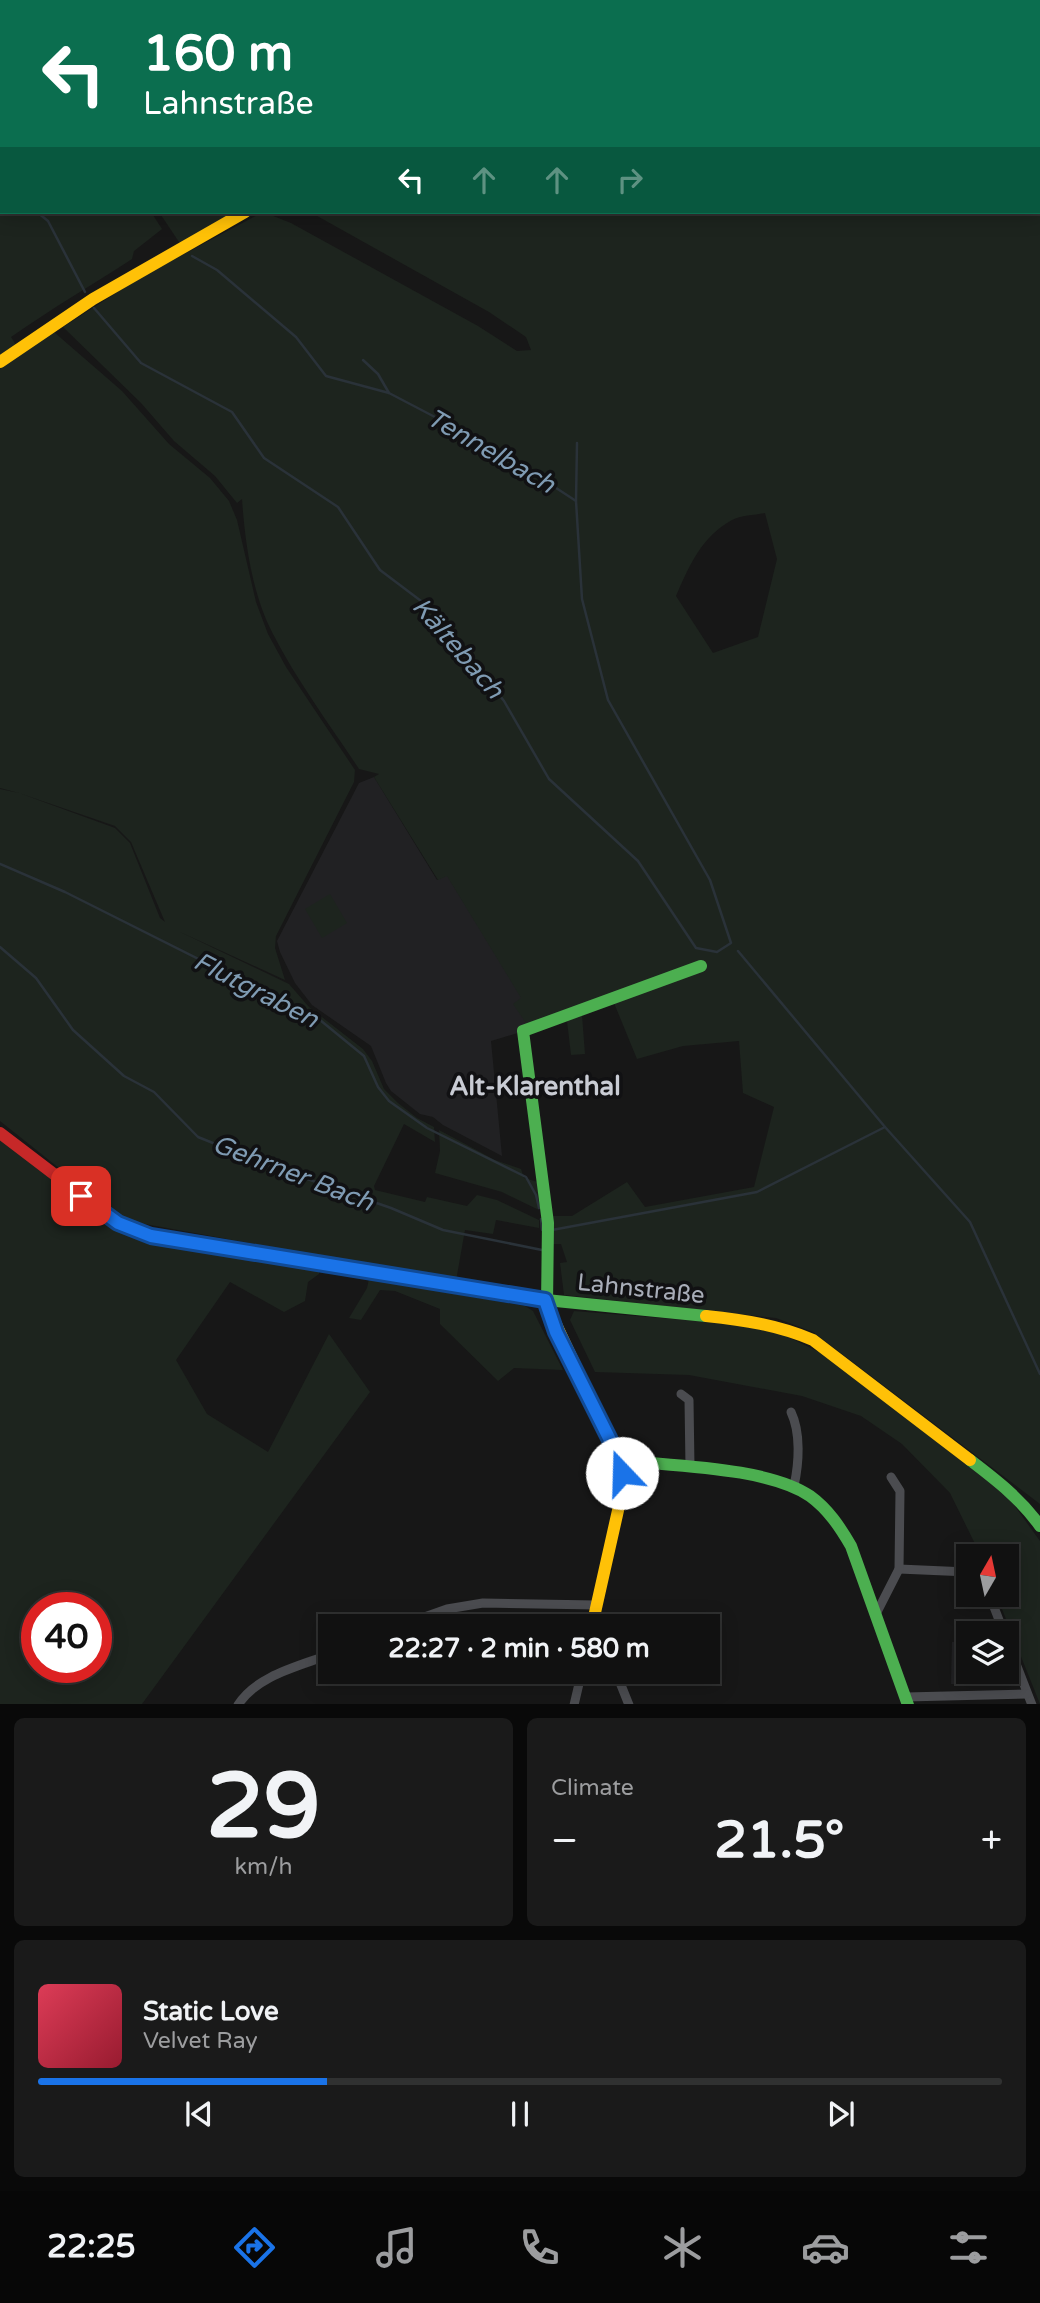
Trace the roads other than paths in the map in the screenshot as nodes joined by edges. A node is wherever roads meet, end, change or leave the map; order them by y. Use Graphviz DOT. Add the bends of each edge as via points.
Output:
graph roads {
  1 [pos="242,214"];
  2 [pos="0,362"];
  3 [pos="701,966"];
  4 [pos="0,1133"];
  5 [pos="545,1300"];
  6 [pos="681,1394"];
  7 [pos="791,1412"];
  8 [pos="619,1460"];
  9 [pos="690,1467"];
  10 [pos="891,1477"];
  11 [pos="794,1486"];
  12 [pos="1039,1522"];
  13 [pos="899,1569"];
  14 [pos="956,1571"];
  15 [pos="596,1605"];
  16 [pos="433,1614"];
  17 [pos="594,1614"];
  18 [pos="876,1614"];
  19 [pos="318,1659"];
  20 [pos="1019,1673"];
  21 [pos="579,1684"];
  22 [pos="622,1684"];
  23 [pos="1027,1694"];
  24 [pos="907,1701"];
  25 [pos="238,1704"];
  26 [pos="574,1704"];
  27 [pos="629,1704"];
  28 [pos="1031,1704"];
  1 -- 2 [label="street" via="93,299"];
  3 -- 5 [label="street" via="523,1031 548,1223"];
  4 -- 5 [label="street, Lahnstraße" via="112,1219 140,1233"];
  5 -- 8 [label="street"];
  5 -- 12 [label="street, Lahnstraße" via="757,1322 803,1335 1007,1488"];
  6 -- 9 [label="street" via="689,1400"];
  7 -- 11 [label="street" via="797,1425"];
  8 -- 9 [label="street"];
  8 -- 15 [label="street" via="622,1490"];
  9 -- 11 [label="street" via="757,1475"];
  10 -- 13 [label="street" via="900,1491"];
  11 -- 18 [label="street" via="820,1503 841,1527"];
  13 -- 14 [label="street"];
  13 -- 18 [label="street"];
  15 -- 16 [label="street" via="483,1603"];
  15 -- 17 [label="street"];
  18 -- 24 [label="street"];
  19 -- 25 [label="street" via="259,1683"];
  20 -- 23 [label="street"];
  21 -- 26 [label="street"];
  22 -- 27 [label="street"];
  23 -- 24 [label="street"];
  23 -- 28 [label="street"];
}
